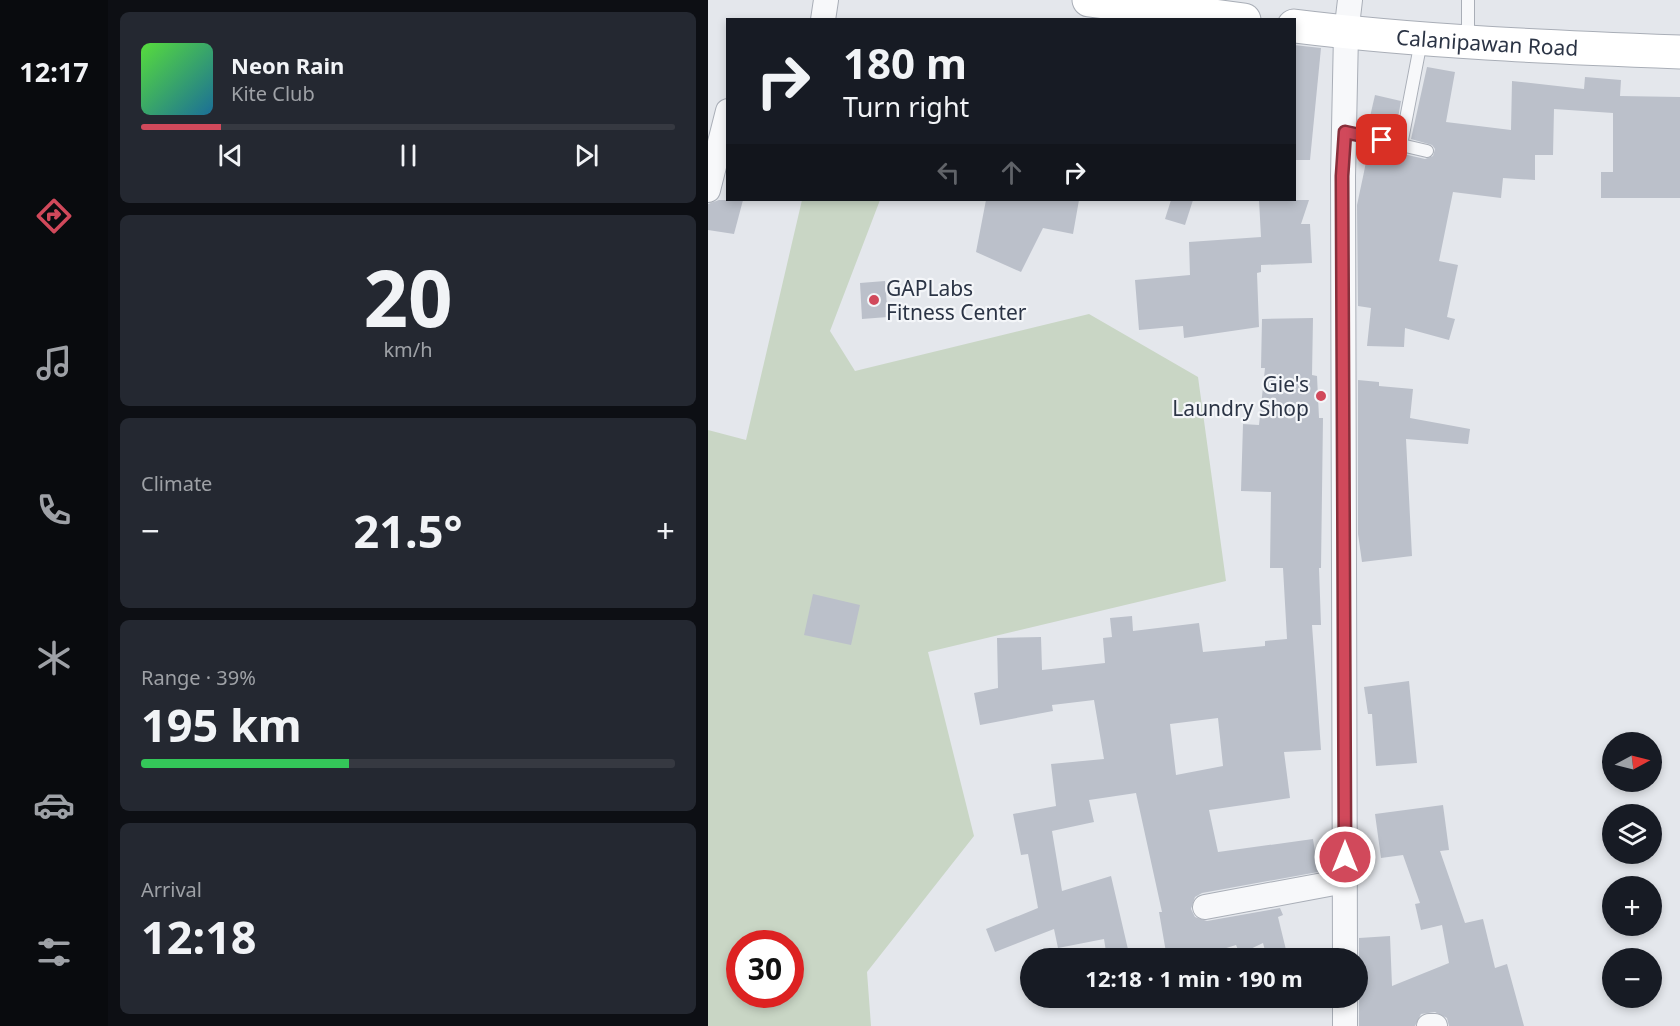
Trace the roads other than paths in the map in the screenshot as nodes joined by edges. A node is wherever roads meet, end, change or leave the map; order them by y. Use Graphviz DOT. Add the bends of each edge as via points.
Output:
graph roads {
  1 [pos="826,0"];
  2 [pos="1089,0"];
  3 [pos="1350,0"];
  4 [pos="1468,0"];
  5 [pos="823,18"];
  6 [pos="1228,18"];
  7 [pos="1296,26"];
  8 [pos="1346,34"];
  9 [pos="1421,39"];
  10 [pos="1468,43"];
  11 [pos="1680,52"];
  12 [pos="726,119"];
  13 [pos="1345,132"];
  14 [pos="1401,145"];
  15 [pos="1427,151"];
  16 [pos="708,190"];
  17 [pos="1345,881"];
  18 [pos="1205,907"];
  19 [pos="1345,948"];
  20 [pos="1345,1008"];
  21 [pos="1345,1026"];
  22 [pos="1429,1026"];
  23 [pos="1435,1026"];
  1 -- 5 [label="street"];
  2 -- 6 [label="street"];
  3 -- 8 [label="street"];
  4 -- 10 [label="lane"];
  7 -- 8 [label="street, Calanipawan Road"];
  8 -- 9 [label="street, Calanipawan Road"];
  8 -- 13 [label="street"];
  9 -- 10 [label="street, Calanipawan Road"];
  9 -- 14 [label="lane"];
  10 -- 11 [label="street, Calanipawan Road"];
  12 -- 16 [label="street"];
  13 -- 14 [label="lane"];
  13 -- 17 [label="street" via="1342,176"];
  14 -- 15 [label="lane"];
  17 -- 18 [label="street"];
  17 -- 19 [label="street"];
  20 -- 21 [label="street"];
  22 -- 23 [label="street"];
}
